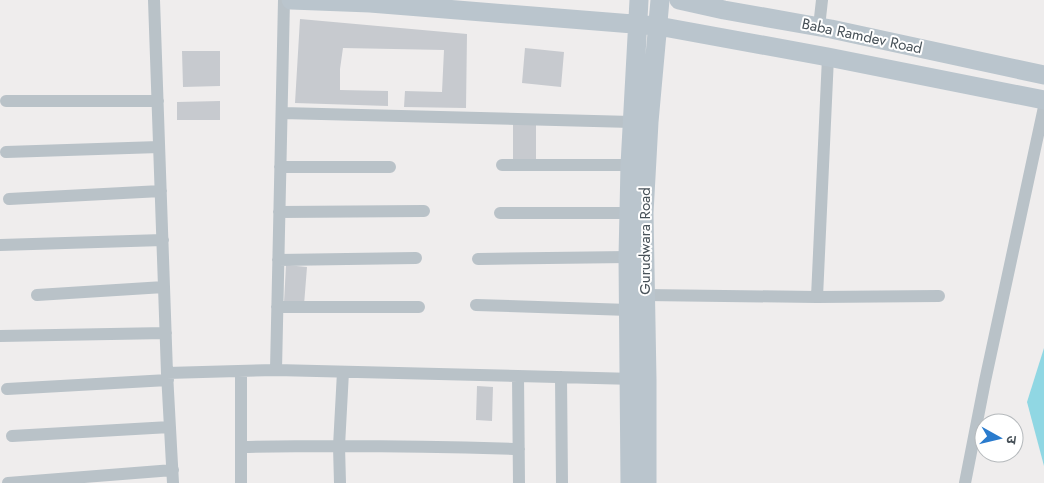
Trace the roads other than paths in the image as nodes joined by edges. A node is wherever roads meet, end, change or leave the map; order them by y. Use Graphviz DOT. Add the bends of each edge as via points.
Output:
graph roads {
  1 [pos="154,0"];
  2 [pos="284,0"];
  3 [pos="291,0"];
  4 [pos="639,0"];
  5 [pos="660,0"];
  6 [pos="679,0"];
  7 [pos="822,0"];
  8 [pos="370,2"];
  9 [pos="725,5"];
  10 [pos="638,24"];
  11 [pos="658,26"];
  12 [pos="819,26"];
  13 [pos="828,57"];
  14 [pos="1044,75"];
  15 [pos="1044,100"];
  16 [pos="6,101"];
  17 [pos="158,101"];
  18 [pos="1044,108"];
  19 [pos="282,113"];
  20 [pos="632,122"];
  21 [pos="159,147"];
  22 [pos="6,152"];
  23 [pos="502,165"];
  24 [pos="630,165"];
  25 [pos="280,167"];
  26 [pos="390,167"];
  27 [pos="161,191"];
  28 [pos="10,199"];
  29 [pos="424,211"];
  30 [pos="279,212"];
  31 [pos="500,213"];
  32 [pos="629,213"];
  33 [pos="162,240"];
  34 [pos="0,245"];
  35 [pos="628,257"];
  36 [pos="416,258"];
  37 [pos="478,258"];
  38 [pos="278,260"];
  39 [pos="164,287"];
  40 [pos="37,295"];
  41 [pos="645,295"];
  42 [pos="939,296"];
  43 [pos="817,298"];
  44 [pos="476,305"];
  45 [pos="277,307"];
  46 [pos="418,307"];
  47 [pos="629,310"];
  48 [pos="166,333"];
  49 [pos="0,336"];
  50 [pos="276,370"];
  51 [pos="241,372"];
  52 [pos="343,372"];
  53 [pos="167,376"];
  54 [pos="518,376"];
  55 [pos="561,377"];
  56 [pos="629,379"];
  57 [pos="647,380"];
  58 [pos="7,389"];
  59 [pos="170,427"];
  60 [pos="12,436"];
  61 [pos="339,446"];
  62 [pos="241,447"];
  63 [pos="519,449"];
  64 [pos="173,470"];
  65 [pos="8,483"];
  66 [pos="173,483"];
  67 [pos="240,483"];
  68 [pos="340,483"];
  69 [pos="519,483"];
  70 [pos="562,483"];
  71 [pos="630,483"];
  72 [pos="646,483"];
  73 [pos="965,483"];
  1 -- 17 [label="street"];
  2 -- 19 [label="street"];
  3 -- 8 [label="street"];
  4 -- 10 [label="street, Gurudwara Road"];
  5 -- 11 [label="street, Gurudwara Road"];
  6 -- 9 [label="street, Baba Ramdev Road"];
  7 -- 12 [label="street"];
  8 -- 10 [label="street"];
  9 -- 12 [label="street, Baba Ramdev Road"];
  10 -- 11 [label="street"];
  10 -- 20 [label="street, Gurudwara Road"];
  11 -- 13 [label="street"];
  11 -- 41 [label="street, Gurudwara Road" via="644,213"];
  12 -- 14 [label="street, Baba Ramdev Road"];
  13 -- 15 [label="street"];
  13 -- 43 [label="street"];
  16 -- 17 [label="street"];
  17 -- 21 [label="street"];
  18 -- 73 [label="street"];
  19 -- 20 [label="street"];
  19 -- 25 [label="street"];
  20 -- 24 [label="street, Gurudwara Road"];
  21 -- 22 [label="street"];
  21 -- 27 [label="street"];
  23 -- 24 [label="street"];
  24 -- 32 [label="street, Gurudwara Road"];
  25 -- 26 [label="street"];
  25 -- 30 [label="street"];
  27 -- 28 [label="street"];
  27 -- 33 [label="street"];
  29 -- 30 [label="street"];
  30 -- 38 [label="street"];
  31 -- 32 [label="street"];
  32 -- 35 [label="street, Gurudwara Road"];
  33 -- 34 [label="street"];
  33 -- 39 [label="street"];
  35 -- 37 [label="street"];
  35 -- 47 [label="street, Gurudwara Road"];
  36 -- 38 [label="street"];
  38 -- 45 [label="street"];
  39 -- 40 [label="street"];
  39 -- 48 [label="street"];
  41 -- 43 [label="street"];
  41 -- 57 [label="street, Gurudwara Road"];
  42 -- 43 [label="street"];
  44 -- 47 [label="street"];
  45 -- 46 [label="street"];
  45 -- 50 [label="street"];
  47 -- 56 [label="street, Gurudwara Road"];
  48 -- 49 [label="street"];
  48 -- 53 [label="street"];
  50 -- 51 [label="street"];
  50 -- 52 [label="street"];
  51 -- 53 [label="street"];
  51 -- 62 [label="street"];
  52 -- 54 [label="street"];
  52 -- 61 [label="street"];
  53 -- 58 [label="street"];
  53 -- 59 [label="street"];
  54 -- 55 [label="street"];
  54 -- 63 [label="street"];
  55 -- 56 [label="street"];
  55 -- 70 [label="street"];
  56 -- 57 [label="street"];
  56 -- 71 [label="street, Gurudwara Road"];
  57 -- 72 [label="street, Gurudwara Road"];
  59 -- 60 [label="street"];
  59 -- 64 [label="street"];
  61 -- 62 [label="street"];
  61 -- 63 [label="street"];
  61 -- 68 [label="street"];
  62 -- 67 [label="street"];
  63 -- 69 [label="street"];
  64 -- 65 [label="street"];
  64 -- 66 [label="street"];
}
